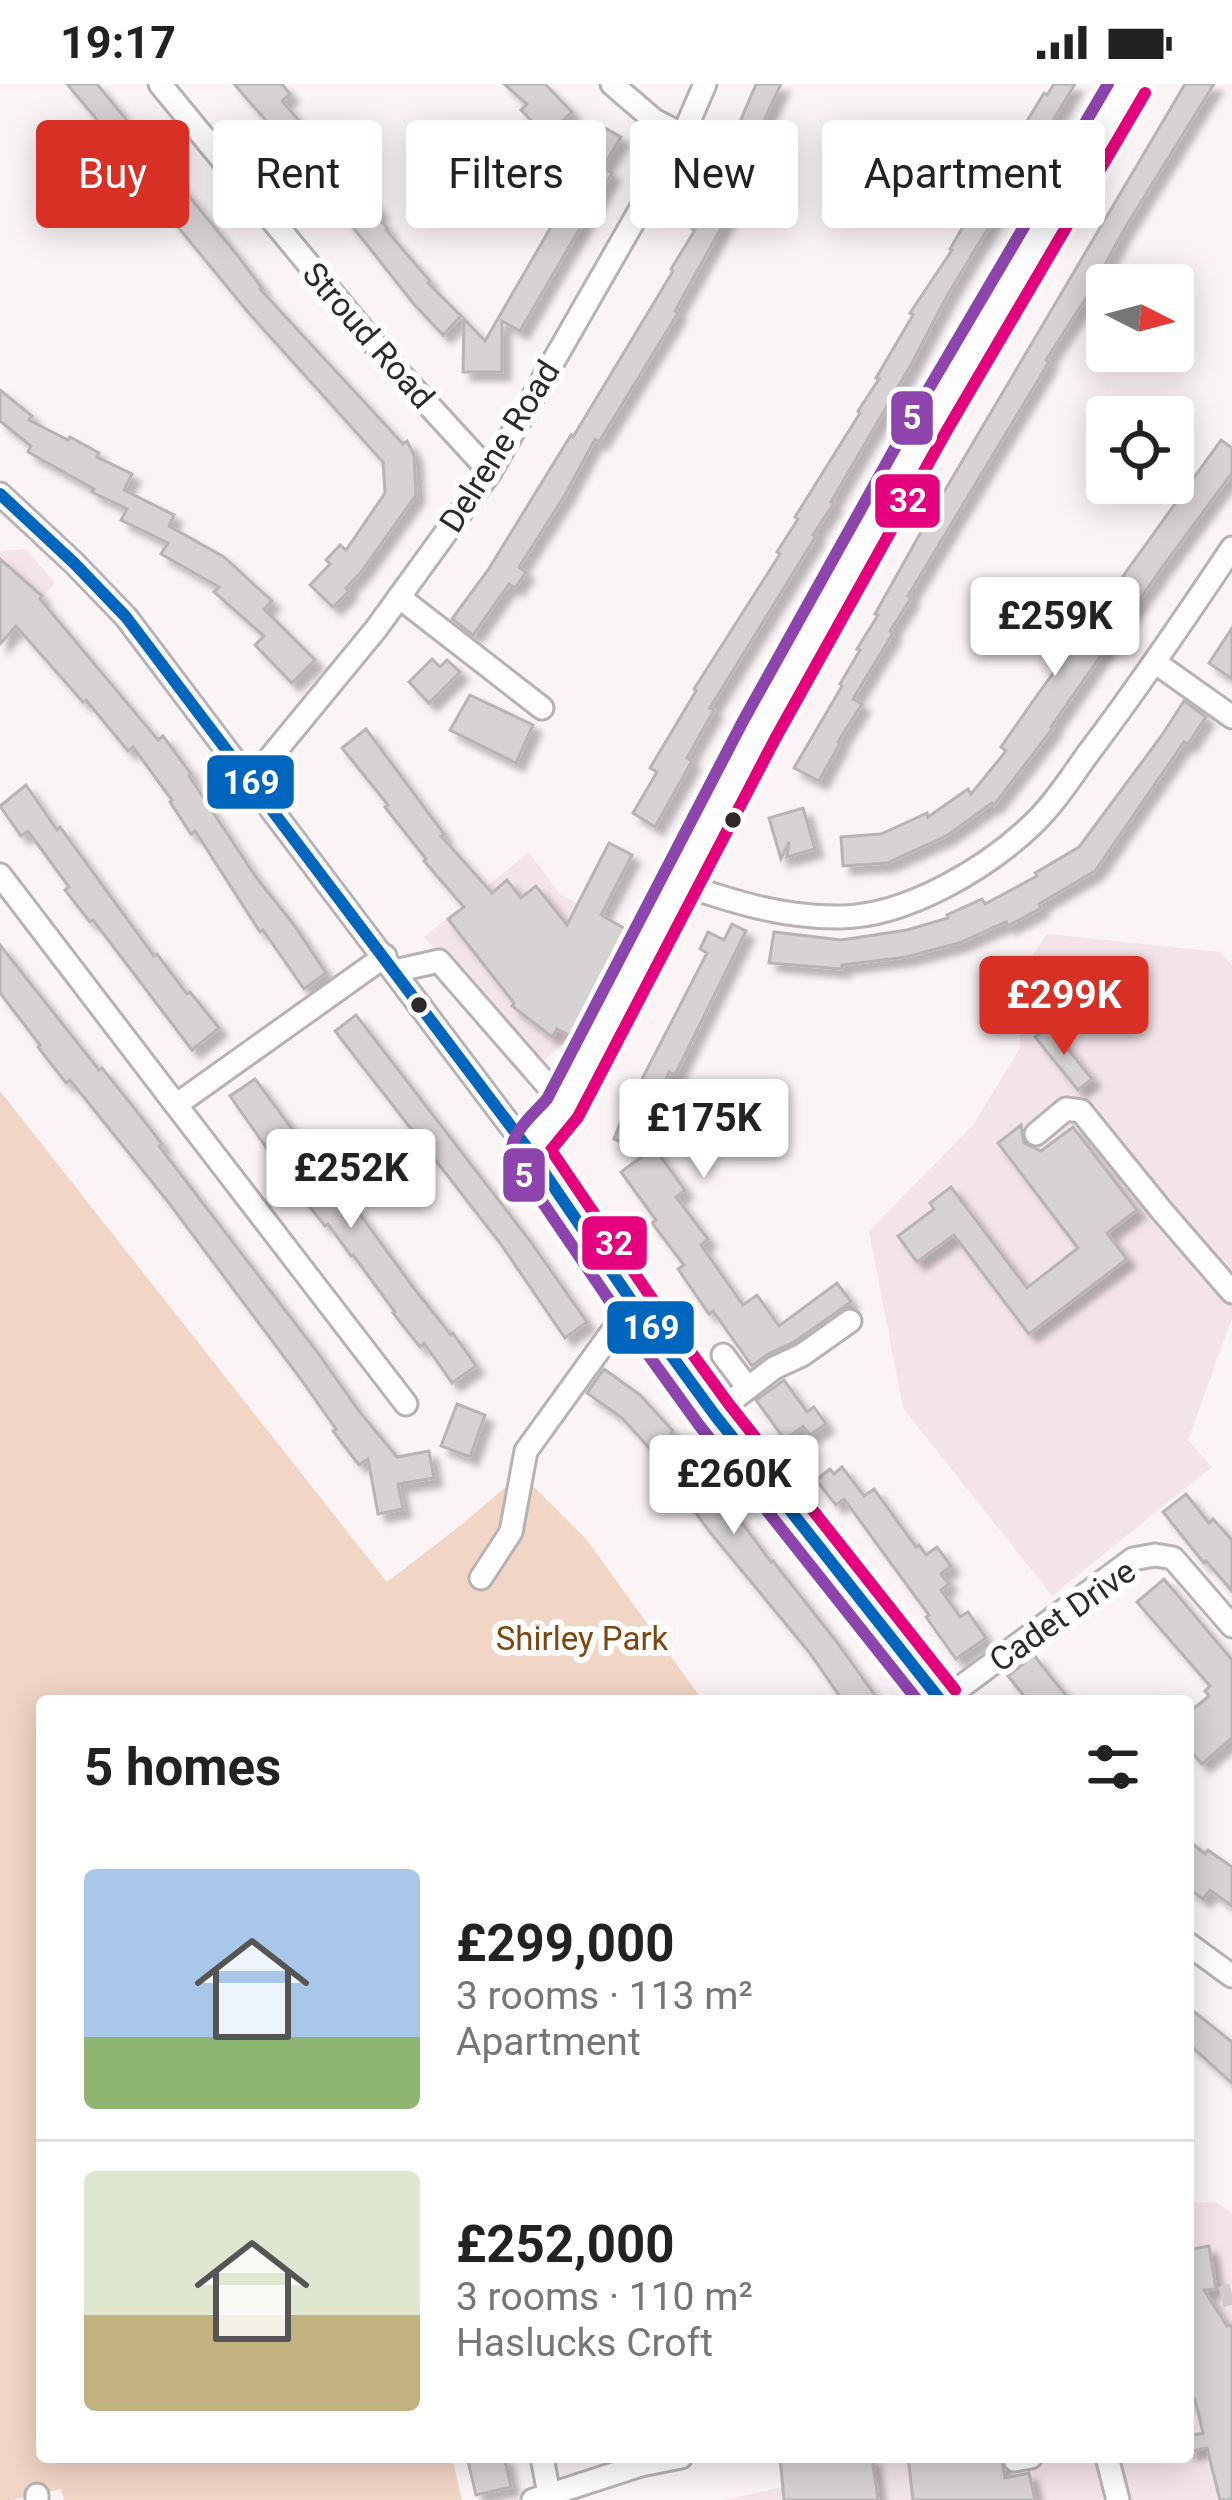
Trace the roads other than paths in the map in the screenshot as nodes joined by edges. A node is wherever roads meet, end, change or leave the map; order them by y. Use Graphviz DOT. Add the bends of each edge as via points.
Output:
graph roads {
  1 [pos="160,84"];
  2 [pos="612,84"];
  3 [pos="705,84"];
  4 [pos="1129,84"];
  5 [pos="654,120"];
  6 [pos="689,120"];
  7 [pos="630,228"];
  8 [pos="490,472"];
  9 [pos="1,497"];
  10 [pos="1232,548"];
  11 [pos="399,597"];
  12 [pos="1156,663"];
  13 [pos="542,707"];
  14 [pos="1232,717"];
  15 [pos="251,781"];
  16 [pos="0,875"];
  17 [pos="681,884"];
  18 [pos="390,963"];
  19 [pos="176,1105"];
  20 [pos="562,1109"];
  21 [pos="1036,1134"];
  22 [pos="528,1149"];
  23 [pos="1232,1292"];
  24 [pos="634,1303"];
  25 [pos="850,1321"];
  26 [pos="723,1355"];
  27 [pos="748,1388"];
  28 [pos="406,1404"];
  29 [pos="714,1414"];
  30 [pos="481,1578"];
  31 [pos="1232,1626"];
  32 [pos="936,1695"];
  33 [pos="949,1695"];
  34 [pos="1194,1949"];
  35 [pos="1232,1976"];
  36 [pos="542,2463"];
  37 [pos="647,2463"];
  38 [pos="1109,2463"];
  39 [pos="541,2497"];
  40 [pos="1118,2500"];
  1 -- 8 [label="street, Stroud Road"];
  2 -- 5 [label="street"];
  3 -- 6 [label="street, Delrene Road"];
  4 -- 17 [label="street" via="908,462"];
  7 -- 8 [label="street, Delrene Road"];
  8 -- 11 [label="street, Delrene Road"];
  9 -- 15 [label="street" via="126,617"];
  10 -- 12 [label="street"];
  11 -- 13 [label="street"];
  11 -- 15 [label="street, Delrene Road"];
  12 -- 14 [label="street"];
  12 -- 17 [label="street" via="1037,820 967,874 882,912 845,917 794,916"];
  15 -- 18 [label="street"];
  16 -- 19 [label="street"];
  17 -- 20 [label="street"];
  18 -- 19 [label="street"];
  18 -- 20 [label="street" via="439,961"];
  18 -- 22 [label="street"];
  19 -- 28 [label="street"];
  20 -- 22 [label="street"];
  21 -- 23 [label="street" via="1066,1109 1081,1111"];
  22 -- 24 [label="street"];
  24 -- 29 [label="street"];
  24 -- 30 [label="street" via="526,1451 511,1532"];
  25 -- 27 [label="street"];
  26 -- 27 [label="street"];
  27 -- 29 [label="street"];
  29 -- 32 [label="street"];
  31 -- 33 [label="street, Cadet Drive" via="1173,1558 1132,1559"];
  34 -- 35 [label="street"];
  36 -- 39 [label="street"];
  37 -- 39 [label="street"];
  38 -- 40 [label="street"];
}
